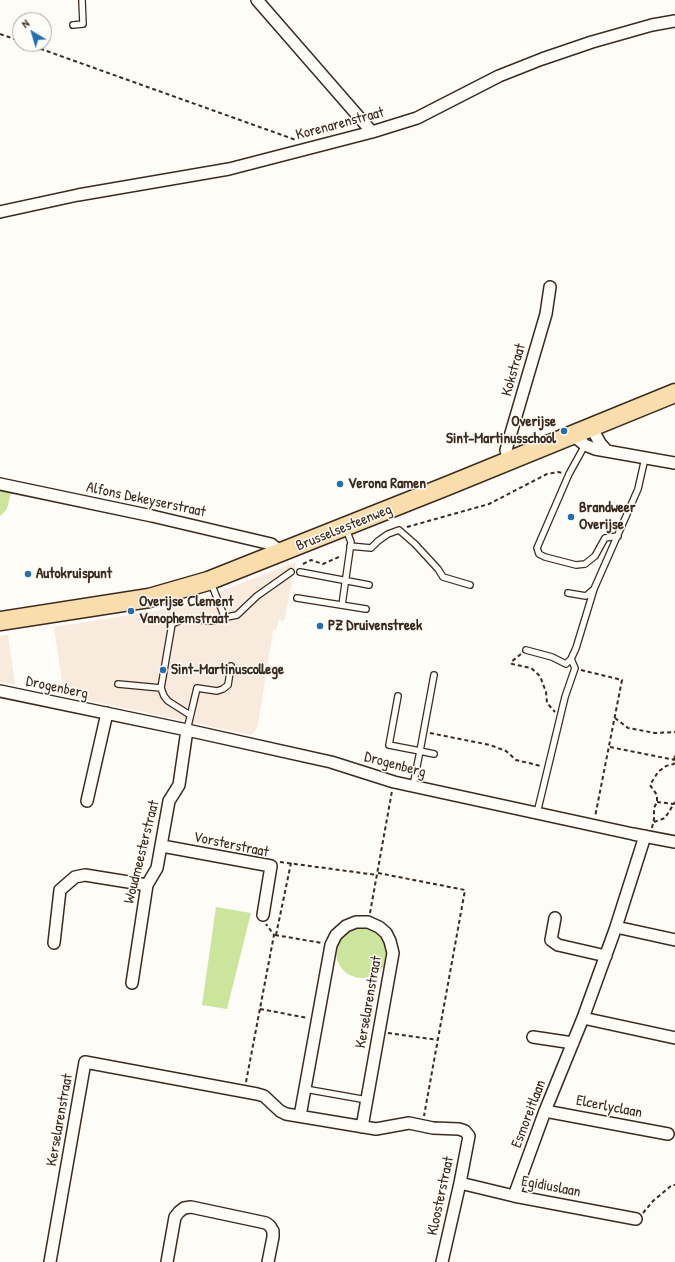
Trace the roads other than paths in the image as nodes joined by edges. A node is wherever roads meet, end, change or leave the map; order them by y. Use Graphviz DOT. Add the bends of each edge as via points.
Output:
graph roads {
  1 [pos="82,0"];
  2 [pos="257,0"];
  3 [pos="675,21"];
  4 [pos="73,25"];
  5 [pos="372,132"];
  6 [pos="0,212"];
  7 [pos="550,287"];
  8 [pos="675,393"];
  9 [pos="593,427"];
  10 [pos="579,440"];
  11 [pos="607,451"];
  12 [pos="645,458"];
  13 [pos="509,461"];
  14 [pos="675,463"];
  15 [pos="0,484"];
  16 [pos="345,527"];
  17 [pos="618,536"];
  18 [pos="350,549"];
  19 [pos="280,554"];
  20 [pos="291,572"];
  21 [pos="300,572"];
  22 [pos="210,580"];
  23 [pos="345,580"];
  24 [pos="470,584"];
  25 [pos="369,585"];
  26 [pos="594,589"];
  27 [pos="568,593"];
  28 [pos="296,598"];
  29 [pos="342,605"];
  30 [pos="366,609"];
  31 [pos="226,616"];
  32 [pos="0,621"];
  33 [pos="526,650"];
  34 [pos="571,659"];
  35 [pos="232,666"];
  36 [pos="434,675"];
  37 [pos="118,684"];
  38 [pos="161,688"];
  39 [pos="0,691"];
  40 [pos="398,696"];
  41 [pos="107,714"];
  42 [pos="190,715"];
  43 [pos="187,730"];
  44 [pos="420,751"];
  45 [pos="434,754"];
  46 [pos="412,786"];
  47 [pos="87,801"];
  48 [pos="537,813"];
  49 [pos="648,837"];
  50 [pos="675,842"];
  51 [pos="162,846"];
  52 [pos="147,885"];
  53 [pos="262,915"];
  54 [pos="555,918"];
  55 [pos="616,927"];
  56 [pos="675,940"];
  57 [pos="54,943"];
  58 [pos="606,956"];
  59 [pos="132,983"];
  60 [pos="583,1018"];
  61 [pos="533,1037"];
  62 [pos="675,1038"];
  63 [pos="573,1043"];
  64 [pos="305,1090"];
  65 [pos="367,1100"];
  66 [pos="545,1110"];
  67 [pos="300,1116"];
  68 [pos="362,1127"];
  69 [pos="668,1134"];
  70 [pos="469,1136"];
  71 [pos="460,1183"];
  72 [pos="514,1196"];
  73 [pos="636,1219"];
  74 [pos="50,1262"];
  75 [pos="167,1262"];
  76 [pos="268,1262"];
  77 [pos="442,1262"];
  1 -- 4 [label="lane" via="83,24"];
  2 -- 5 [label="street"];
  3 -- 5 [label="street, Korenarenstraat" via="592,42 542,59 499,76 417,118"];
  5 -- 6 [label="street, Korenarenstraat" via="229,169 78,195"];
  7 -- 13 [label="street, Kokstraat" via="546,314 506,450"];
  8 -- 9 [label="main road, Brusselsesteenweg"];
  9 -- 10 [label="main road, Brusselsesteenweg"];
  9 -- 11 [label="street" via="594,434"];
  10 -- 11 [label="street" via="595,449"];
  10 -- 13 [label="main road, Brusselsesteenweg"];
  10 -- 17 [label="lane" via="568,474 537,548 539,554 576,565 585,564 595,556 605,538"];
  11 -- 12 [label="street"];
  12 -- 14 [label="street"];
  12 -- 17 [label="lane" via="638,489"];
  13 -- 16 [label="main road, Brusselsesteenweg"];
  15 -- 19 [label="street, Alfons Dekeyserstraat" via="271,544"];
  16 -- 18 [label="lane" via="351,542"];
  16 -- 19 [label="main road, Brusselsesteenweg"];
  17 -- 26 [label="lane"];
  18 -- 23 [label="lane"];
  18 -- 24 [label="lane" via="371,548 388,534 399,530 415,544 443,577"];
  19 -- 22 [label="main road, Brusselsesteenweg"];
  20 -- 31 [label="lane" via="257,596 237,615"];
  21 -- 23 [label="lane"];
  22 -- 31 [label="lane"];
  22 -- 32 [label="main road, Brusselsesteenweg" via="149,598"];
  23 -- 25 [label="lane"];
  23 -- 29 [label="lane"];
  26 -- 27 [label="lane" via="586,596"];
  26 -- 34 [label="lane"];
  28 -- 29 [label="lane"];
  29 -- 30 [label="lane"];
  31 -- 38 [label="lane" via="214,621 183,619 172,624"];
  33 -- 34 [label="lane" via="566,664"];
  34 -- 48 [label="lane" via="575,668"];
  35 -- 42 [label="lane" via="228,685 223,690 197,688"];
  36 -- 44 [label="lane"];
  37 -- 38 [label="lane"];
  38 -- 42 [label="lane" via="168,700"];
  39 -- 41 [label="street, Drogenberg"];
  40 -- 44 [label="lane" via="389,745"];
  41 -- 43 [label="street, Drogenberg"];
  41 -- 47 [label="street"];
  42 -- 43 [label="lane"];
  43 -- 46 [label="street, Drogenberg" via="331,762"];
  43 -- 51 [label="street, Woudmeesterstraat" via="179,785 169,801"];
  44 -- 45 [label="lane"];
  44 -- 46 [label="lane"];
  46 -- 48 [label="street, Drogenberg"];
  48 -- 49 [label="street, Drogenberg"];
  49 -- 50 [label="street, Drogenberg"];
  49 -- 55 [label="street, Esmoreitlaan"];
  51 -- 52 [label="street, Woudmeesterstraat" via="157,868"];
  51 -- 53 [label="street, Vorsterstraat" via="271,866"];
  52 -- 57 [label="street" via="85,876 75,877 60,890"];
  52 -- 59 [label="street, Woudmeesterstraat"];
  54 -- 58 [label="street" via="551,940 558,945"];
  55 -- 56 [label="street"];
  55 -- 58 [label="street, Esmoreitlaan"];
  58 -- 60 [label="street, Esmoreitlaan"];
  60 -- 62 [label="street"];
  60 -- 63 [label="street, Esmoreitlaan"];
  61 -- 63 [label="street"];
  63 -- 66 [label="street, Esmoreitlaan"];
  64 -- 65 [label="lane"];
  64 -- 65 [label="street, Kerselarenstraat" via="331,945 336,935 346,926 356,922 368,922 379,926 386,933 393,953"];
  64 -- 67 [label="street"];
  65 -- 68 [label="street, Kerselarenstraat"];
  66 -- 69 [label="street, Elcerlyclaan"];
  66 -- 72 [label="street, Esmoreitlaan"];
  67 -- 68 [label="street, Kerselarenstraat"];
  67 -- 74 [label="street, Kerselarenstraat" via="280,1111 264,1096 257,1094 85,1062"];
  68 -- 70 [label="street, Kerselarenstraat" via="376,1129 409,1123 432,1128 459,1129"];
  70 -- 71 [label="street, Kloosterstraat"];
  71 -- 72 [label="street, Egidiuslaan"];
  71 -- 77 [label="street, Kloosterstraat"];
  72 -- 73 [label="street, Egidiuslaan"];
  75 -- 76 [label="street" via="175,1217 184,1208 191,1207 266,1223 273,1231"];
}
